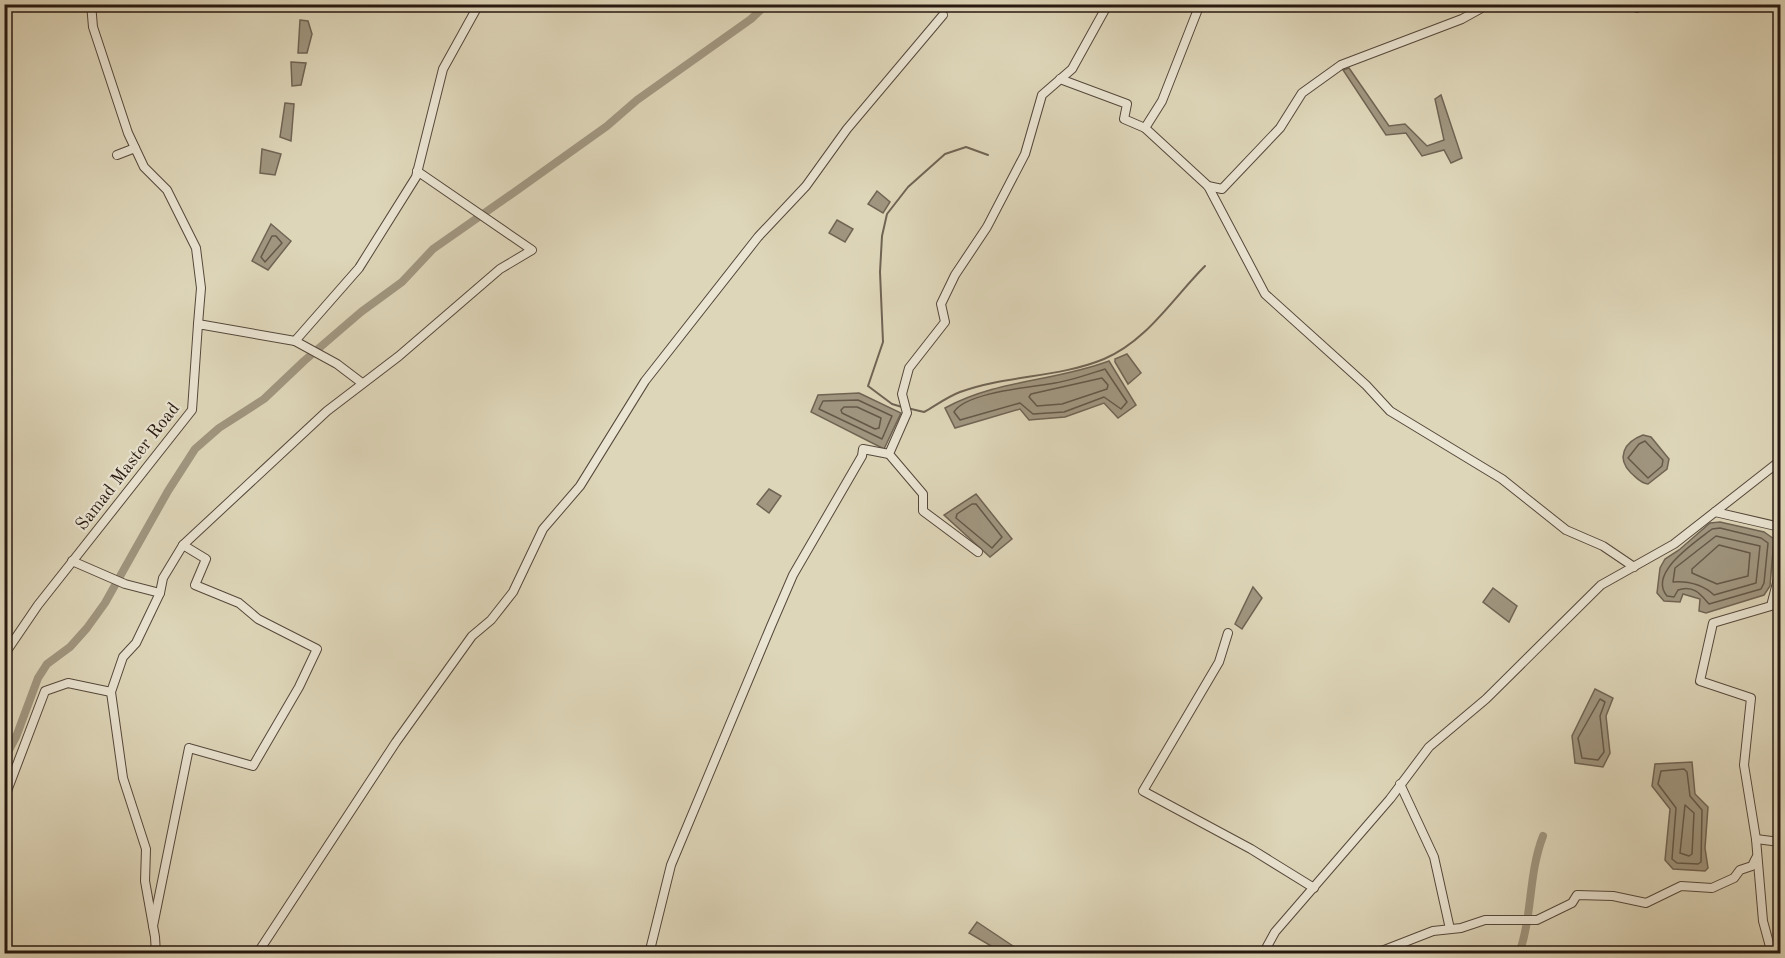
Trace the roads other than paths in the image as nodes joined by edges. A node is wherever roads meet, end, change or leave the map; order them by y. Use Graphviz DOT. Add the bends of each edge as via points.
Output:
graph roads {
  1 [pos="91,4"];
  2 [pos="479,4"];
  3 [pos="1108,4"];
  4 [pos="1200,4"];
  5 [pos="1489,4"];
  6 [pos="943,15"];
  7 [pos="1060,78"];
  8 [pos="1145,128"];
  9 [pos="135,148"];
  10 [pos="117,155"];
  11 [pos="417,171"];
  12 [pos="1208,186"];
  13 [pos="198,324"];
  14 [pos="298,344"];
  15 [pos="362,383"];
  16 [pos="889,454"];
  17 [pos="1780,461"];
  18 [pos="1714,512"];
  19 [pos="1780,527"];
  20 [pos="183,545"];
  21 [pos="978,552"];
  22 [pos="72,561"];
  23 [pos="1634,567"];
  24 [pos="1780,571"];
  25 [pos="160,593"];
  26 [pos="1228,633"];
  27 [pos="4,655"];
  28 [pos="111,692"];
  29 [pos="1400,784"];
  30 [pos="4,799"];
  31 [pos="1756,839"];
  32 [pos="1780,842"];
  33 [pos="1757,855"];
  34 [pos="1314,888"];
  35 [pos="153,926"];
  36 [pos="1450,929"];
  37 [pos="156,954"];
  38 [pos="257,954"];
  39 [pos="648,954"];
  40 [pos="1263,954"];
  41 [pos="1374,954"];
  42 [pos="1772,954"];
  1 -- 9 [label="street, Samad Master Road" via="93,27"];
  2 -- 11 [label="street" via="443,69"];
  3 -- 7 [label="street" via="1072,69"];
  4 -- 8 [label="street" via="1162,101"];
  5 -- 12 [label="street" via="1462,19 1341,65 1302,93 1280,128 1222,189"];
  6 -- 38 [label="street" via="645,381 580,486 543,529 513,592 472,636 396,742"];
  7 -- 8 [label="street" via="1126,105 1124,119"];
  7 -- 16 [label="street" via="1042,95 1024,154 941,304 945,322 909,368 902,394 907,413"];
  8 -- 12 [label="street"];
  9 -- 10 [label="street"];
  9 -- 13 [label="street, Samad Master Road" via="144,166 167,190 196,248 201,288"];
  11 -- 14 [label="street" via="359,268"];
  11 -- 15 [label="street" via="532,250 500,269"];
  12 -- 23 [label="street" via="1265,294 1390,411 1502,479 1566,530 1603,546"];
  13 -- 14 [label="street"];
  13 -- 22 [label="street, Samad Master Road" via="192,410"];
  14 -- 15 [label="street" via="337,364"];
  15 -- 20 [label="street" via="297,437"];
  16 -- 21 [label="street" via="923,494 923,511"];
  16 -- 39 [label="street" via="863,449 793,575 671,865"];
  17 -- 18 [label="street"];
  18 -- 19 [label="street"];
  18 -- 23 [label="street" via="1674,544"];
  20 -- 25 [label="street" via="163,578"];
  20 -- 35 [label="street" via="206,559 195,585 239,603 258,619 317,649 253,766 189,748"];
  22 -- 25 [label="street" via="125,584"];
  22 -- 27 [label="street, Samad Master Road"];
  23 -- 29 [label="street" via="1601,585 1486,699 1429,747"];
  24 -- 31 [label="street" via="1771,606 1713,623 1700,681 1751,698 1744,765"];
  25 -- 28 [label="street" via="136,643 123,657"];
  26 -- 34 [label="street" via="1220,662 1143,792 1251,849"];
  28 -- 30 [label="street" via="68,683 45,691"];
  28 -- 35 [label="street" via="123,778 146,849 145,881"];
  29 -- 34 [label="street"];
  29 -- 36 [label="street" via="1434,857"];
  31 -- 32 [label="street"];
  31 -- 33 [label="street"];
  33 -- 36 [label="street" via="1752,866 1712,888 1681,886 1646,903 1577,895 1572,903 1530,921 1485,920"];
  33 -- 42 [label="street" via="1763,921"];
  34 -- 40 [label="street" via="1275,932"];
  35 -- 37 [label="street"];
  36 -- 41 [label="street" via="1433,931"];
}
